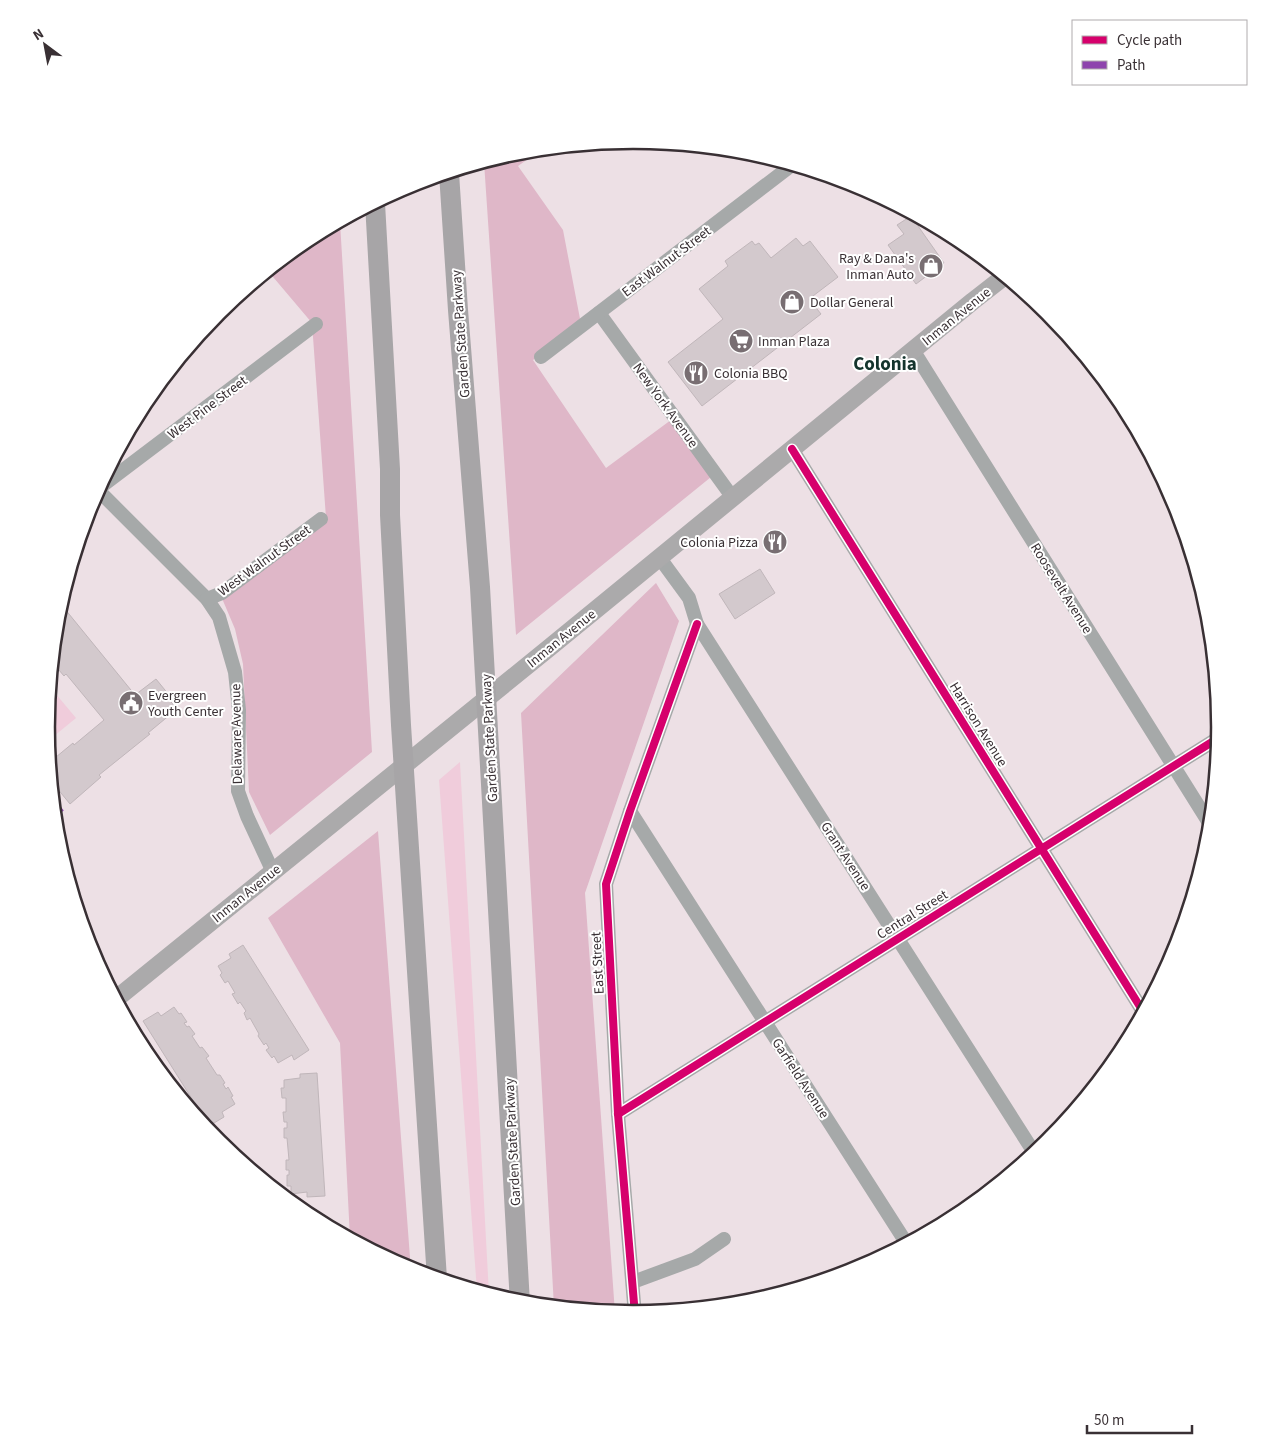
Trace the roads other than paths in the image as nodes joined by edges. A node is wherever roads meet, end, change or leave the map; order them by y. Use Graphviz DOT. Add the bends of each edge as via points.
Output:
graph roads {
  1 [pos="786,170"];
  2 [pos="449,180"];
  3 [pos="375,210"];
  4 [pos="1000,280"];
  5 [pos="598,313"];
  6 [pos="316,324"];
  7 [pos="913,350"];
  8 [pos="541,357"];
  9 [pos="792,449"];
  10 [pos="111,480"];
  11 [pos="104,496"];
  12 [pos="733,498"];
  13 [pos="321,519"];
  14 [pos="659,557"];
  15 [pos="207,599"];
  16 [pos="697,624"];
  17 [pos="1212,742"];
  18 [pos="1173,766"];
  19 [pos="630,811"];
  20 [pos="1205,816"];
  21 [pos="1041,848"];
  22 [pos="272,872"];
  23 [pos="898,938"];
  24 [pos="121,995"];
  25 [pos="1140,1006"];
  26 [pos="765,1022"];
  27 [pos="618,1114"];
  28 [pos="1031,1148"];
  29 [pos="903,1238"];
  30 [pos="724,1240"];
  31 [pos="436,1271"];
  32 [pos="633,1282"];
  33 [pos="519,1295"];
  34 [pos="634,1306"];
  1 -- 5 [label="street, East Walnut Street"];
  2 -- 33 [label="highway, Garden State Parkway" via="482,615"];
  3 -- 31 [label="highway" via="401,726"];
  4 -- 7 [label="main road, Inman Avenue"];
  5 -- 8 [label="street, East Walnut Street"];
  5 -- 12 [label="street, New York Avenue"];
  6 -- 10 [label="street, West Pine Street"];
  7 -- 9 [label="main road, Inman Avenue"];
  7 -- 18 [label="street, Roosevelt Avenue"];
  9 -- 12 [label="main road, Inman Avenue"];
  9 -- 21 [label="street, Harrison Avenue"];
  11 -- 15 [label="street, Delaware Avenue"];
  12 -- 14 [label="main road, Inman Avenue"];
  13 -- 15 [label="street, West Walnut Street" via="222,592"];
  14 -- 16 [label="street, Grant Avenue" via="689,598"];
  14 -- 22 [label="main road, Inman Avenue"];
  15 -- 22 [label="street, Delaware Avenue" via="219,617 235,672 239,710 238,791"];
  16 -- 19 [label="street, East Street"];
  16 -- 23 [label="street, Grant Avenue"];
  17 -- 18 [label="street, Central Street"];
  18 -- 20 [label="street, Roosevelt Avenue"];
  18 -- 21 [label="street, Central Street"];
  19 -- 26 [label="street, Garfield Avenue"];
  19 -- 27 [label="street, East Street" via="606,884"];
  21 -- 23 [label="street, Central Street"];
  21 -- 25 [label="street, Harrison Avenue"];
  22 -- 24 [label="main road, Inman Avenue"];
  23 -- 26 [label="street, Central Street"];
  23 -- 28 [label="street, Grant Avenue"];
  26 -- 27 [label="street, Central Street"];
  26 -- 29 [label="street, Garfield Avenue"];
  27 -- 32 [label="street, East Street"];
  30 -- 32 [label="street" via="695,1259"];
  32 -- 34 [label="street, East Street"];
}
